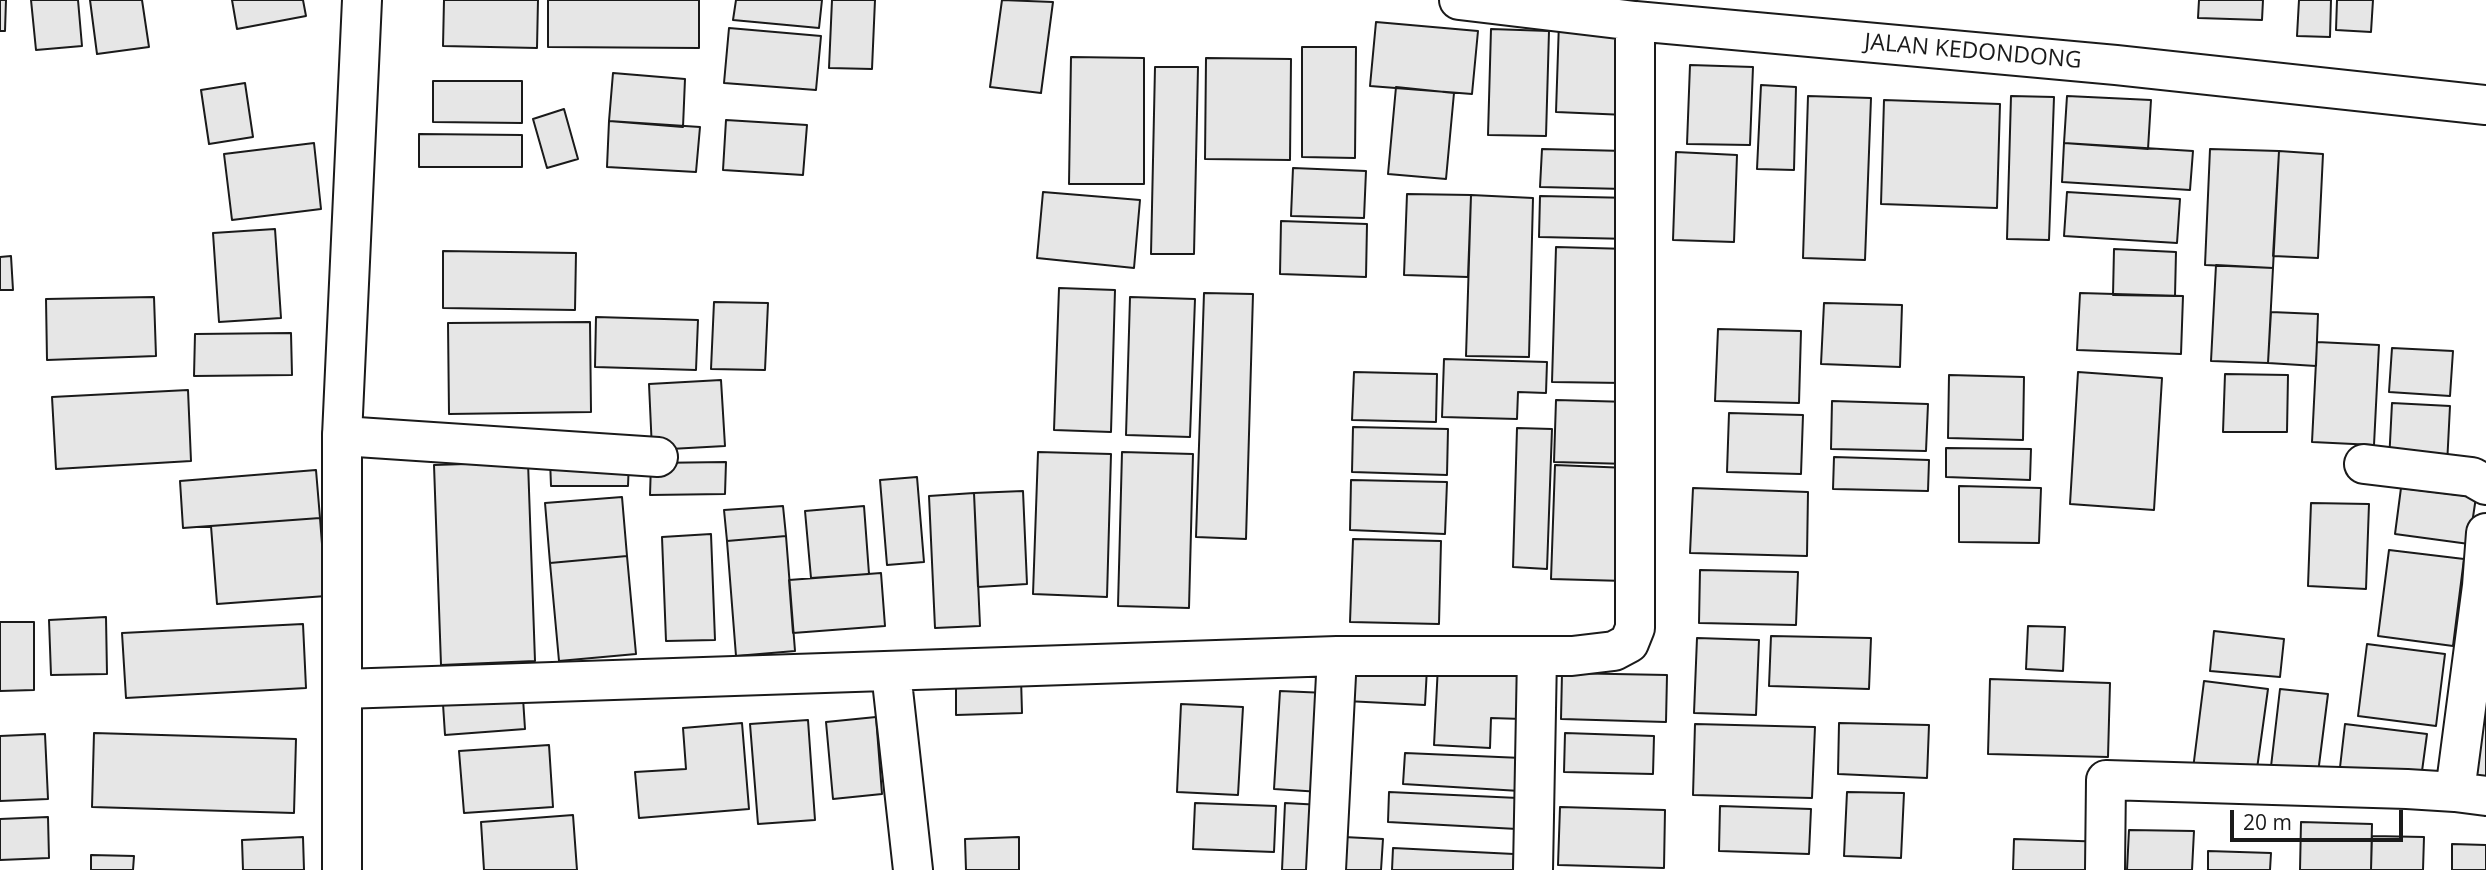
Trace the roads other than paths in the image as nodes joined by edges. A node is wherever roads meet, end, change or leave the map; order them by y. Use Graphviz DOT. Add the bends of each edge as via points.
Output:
graph roads {
  1 [pos="362,0"];
  2 [pos="1459,0"];
  3 [pos="1635,21"];
  4 [pos="2486,105"];
  5 [pos="342,436"];
  6 [pos="658,457"];
  7 [pos="2364,464"];
  8 [pos="2486,485"];
  9 [pos="2486,533"];
  10 [pos="1337,656"];
  11 [pos="1536,656"];
  12 [pos="891,672"];
  13 [pos="342,689"];
  14 [pos="2471,794"];
  15 [pos="342,870"];
  16 [pos="913,870"];
  17 [pos="1326,870"];
  18 [pos="1533,870"];
  19 [pos="2105,870"];
  1 -- 5 [label="street"];
  2 -- 3 [label="street, JALAN KEDONDONG"];
  3 -- 4 [label="street, JALAN KEDONDONG"];
  3 -- 11 [label="street" via="1636,628 1629,643 1614,651"];
  5 -- 6 [label="street"];
  5 -- 13 [label="street"];
  7 -- 8 [label="street" via="2472,477"];
  9 -- 14 [label="street"];
  10 -- 11 [label="street"];
  10 -- 12 [label="street"];
  10 -- 17 [label="street"];
  11 -- 18 [label="street"];
  12 -- 13 [label="street"];
  12 -- 16 [label="street"];
  13 -- 15 [label="street"];
  14 -- 19 [label="street" via="2106,780"];
}
